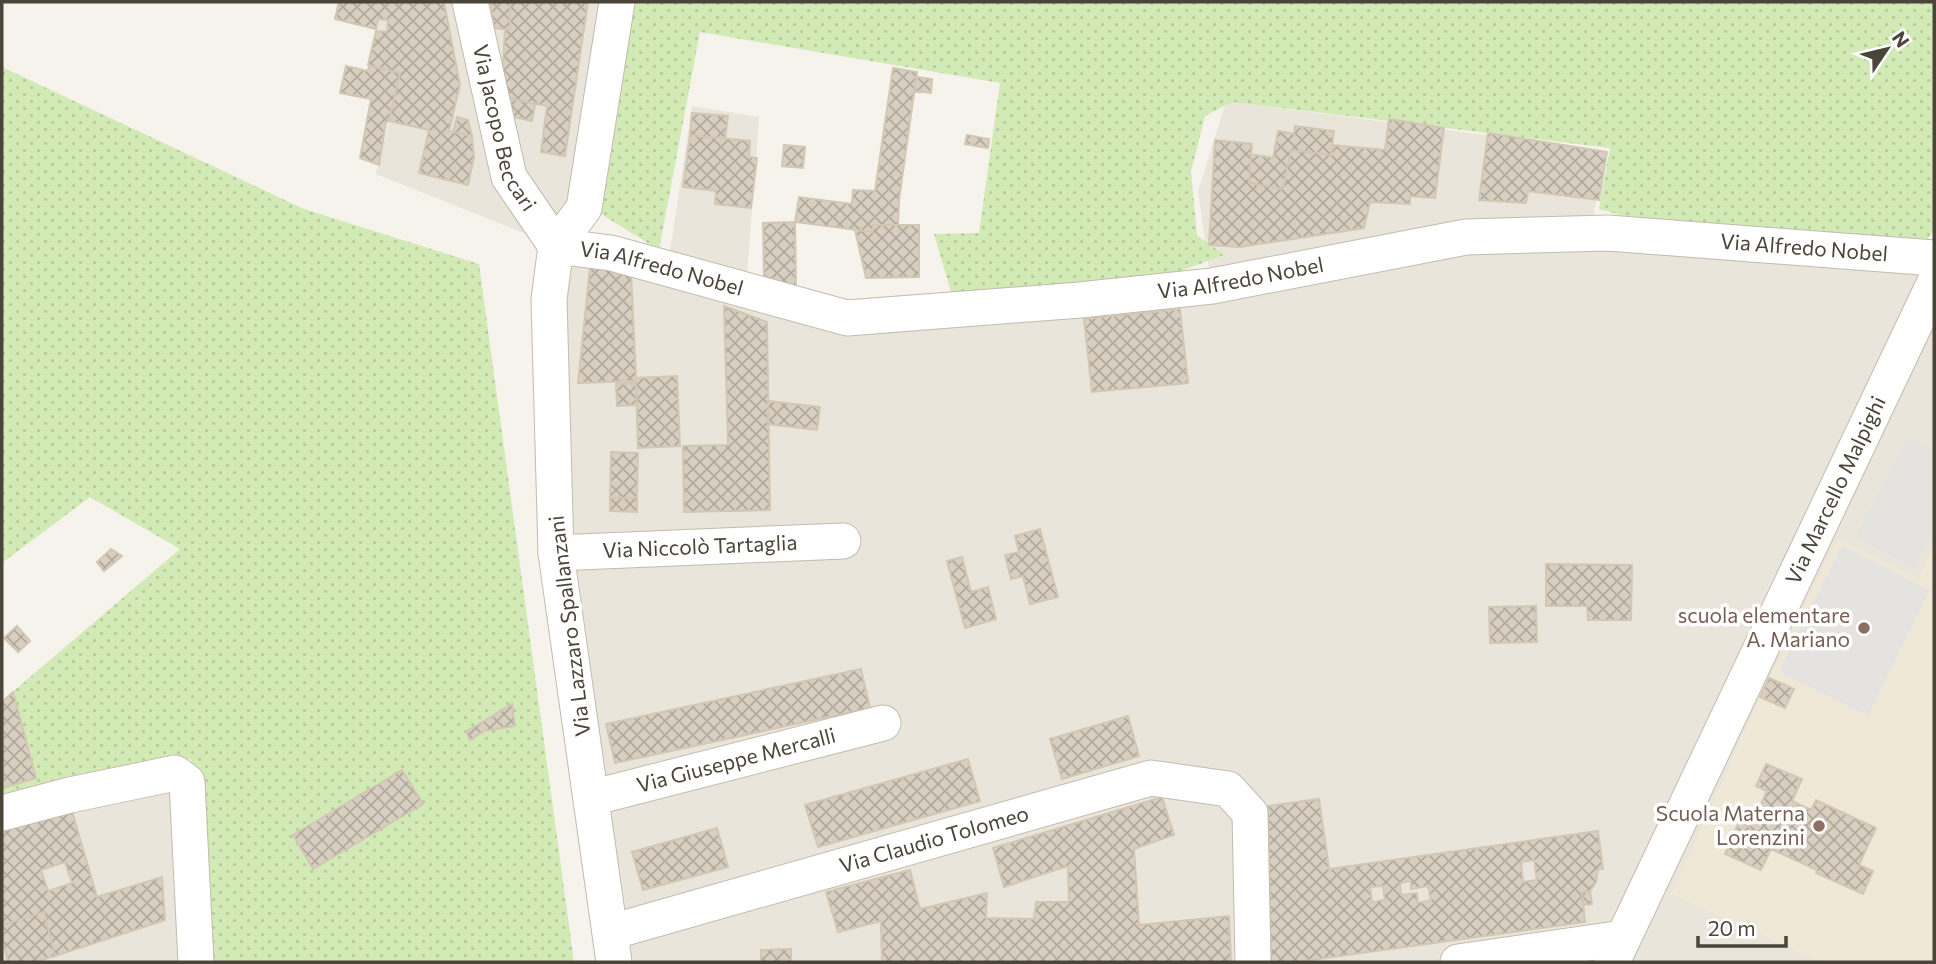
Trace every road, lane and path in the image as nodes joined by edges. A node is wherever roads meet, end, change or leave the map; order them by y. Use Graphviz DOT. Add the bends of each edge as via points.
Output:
graph roads {
  1 [pos="470,2"];
  2 [pos="617,2"];
  3 [pos="556,246"];
  4 [pos="1934,258"];
  5 [pos="1934,284"];
  6 [pos="843,541"];
  7 [pos="556,553"];
  8 [pos="883,723"];
  9 [pos="592,798"];
  10 [pos="2,813"];
  11 [pos="613,947"];
  12 [pos="1617,950"];
  13 [pos="196,962"];
  14 [pos="1253,962"];
  15 [pos="1458,962"];
  1 -- 3 [label="street, Via Jacopo Beccari" via="509,177"];
  2 -- 3 [label="street" via="584,208"];
  3 -- 4 [label="street, Via Alfredo Nobel" via="611,253 847,318 1213,286 1466,237 1608,233"];
  3 -- 7 [label="street, Via Lazzaro Spallanzani" via="548,299"];
  5 -- 12 [label="street, Via Marcello Malpighi"];
  6 -- 7 [label="street, Via Niccolò Tartaglia"];
  7 -- 9 [label="street, Via Lazzaro Spallanzani"];
  8 -- 9 [label="street, Via Giuseppe Mercalli"];
  9 -- 11 [label="street, Via Lazzaro Spallanzani"];
  10 -- 13 [label="street" via="175,773 187,782"];
  11 -- 14 [label="street, Via Claudio Tolomeo" via="1152,778 1228,789 1251,813"];
  12 -- 15 [label="street"];
}
